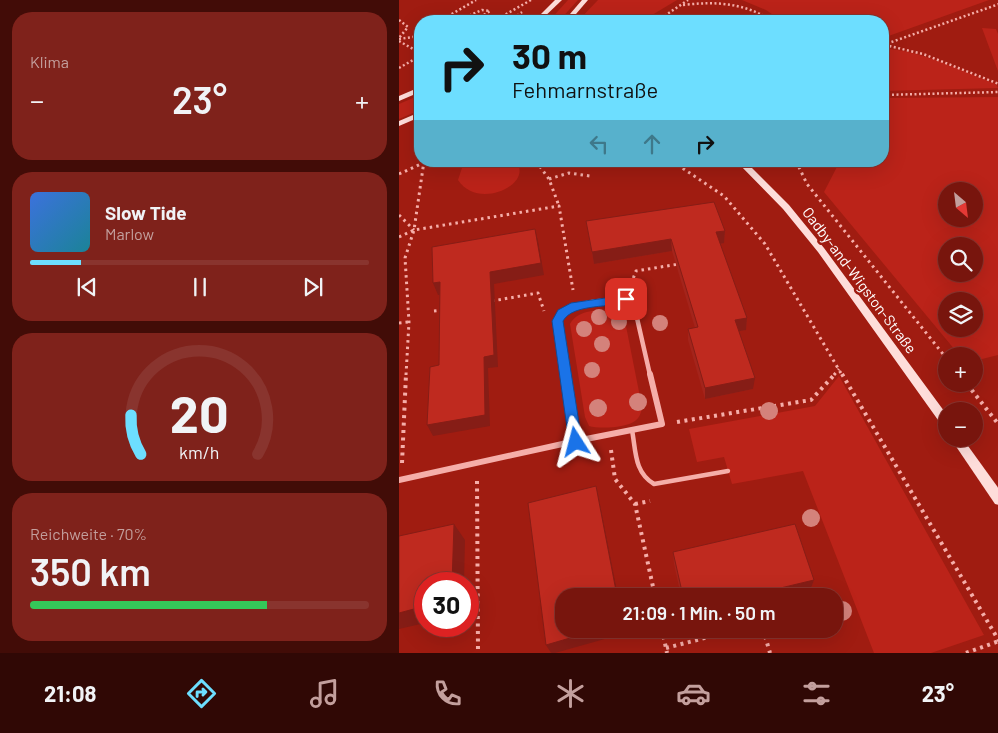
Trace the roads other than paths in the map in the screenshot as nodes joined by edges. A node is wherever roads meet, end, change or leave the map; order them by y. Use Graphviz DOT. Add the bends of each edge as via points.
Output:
graph roads {
  1 [pos="559,0"];
  2 [pos="585,0"];
  3 [pos="543,15"];
  4 [pos="572,15"];
  5 [pos="414,92"];
  6 [pos="399,98"];
  7 [pos="414,117"];
  8 [pos="399,124"];
  9 [pos="746,167"];
  10 [pos="938,412"];
  11 [pos="632,430"];
  12 [pos="576,442"];
  13 [pos="962,447"];
  14 [pos="729,471"];
  15 [pos="400,480"];
  16 [pos="998,500"];
  1 -- 3 [label="main road"];
  2 -- 4 [label="main road"];
  5 -- 6 [label="main road"];
  7 -- 8 [label="main road"];
  9 -- 10 [label="main road, Oadby-and-Wigston-Straße" via="786,207 821,250"];
  11 -- 12 [label="street"];
  11 -- 12 [label="street" via="662,424 634,306 626,299 575,306 561,313 557,321"];
  11 -- 14 [label="lane" via="639,470 654,484"];
  12 -- 15 [label="street"];
  13 -- 16 [label="main road"];
}
